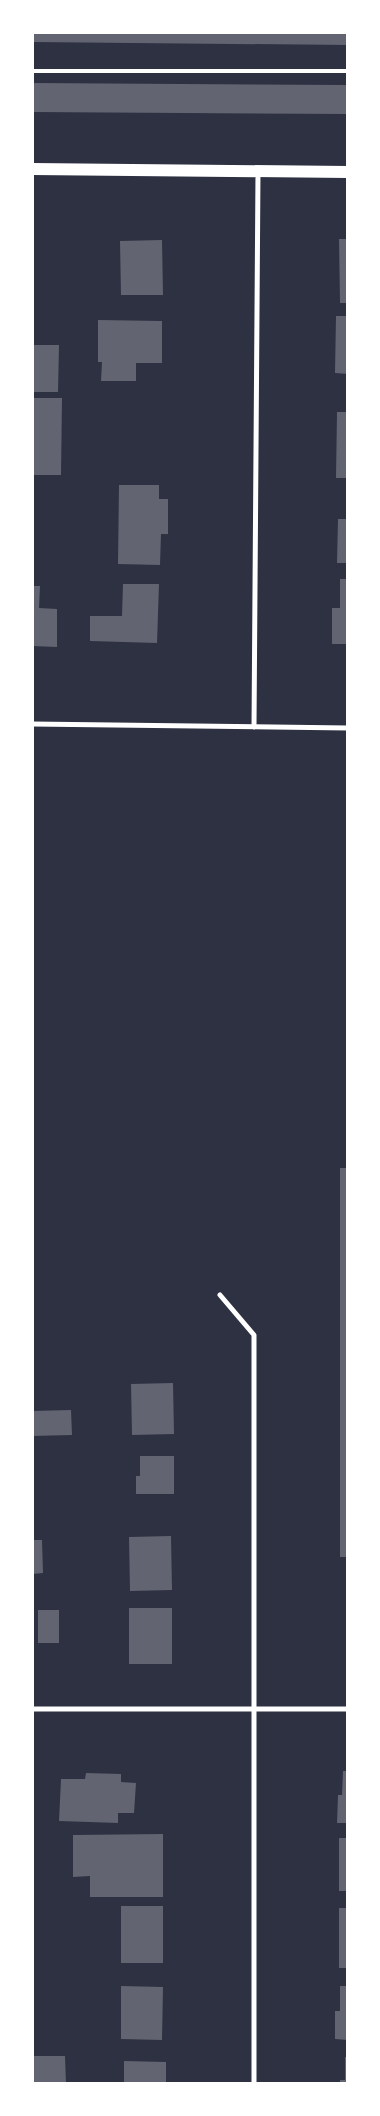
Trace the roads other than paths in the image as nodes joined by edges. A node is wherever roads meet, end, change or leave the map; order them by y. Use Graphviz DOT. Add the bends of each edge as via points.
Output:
graph roads {
  1 [pos="32,71"];
  2 [pos="348,71"];
  3 [pos="32,169"];
  4 [pos="258,172"];
  5 [pos="348,172"];
  6 [pos="32,724"];
  7 [pos="254,727"];
  8 [pos="348,728"];
  9 [pos="220,1295"];
  10 [pos="32,1709"];
  11 [pos="254,1709"];
  12 [pos="348,1709"];
  13 [pos="254,2084"];
  1 -- 2 [label="lane"];
  3 -- 4 [label="main road"];
  4 -- 5 [label="main road"];
  4 -- 7 [label="street"];
  6 -- 7 [label="street"];
  7 -- 8 [label="street"];
  9 -- 11 [label="street" via="254,1335"];
  10 -- 11 [label="street"];
  11 -- 12 [label="street"];
  11 -- 13 [label="street"];
}
